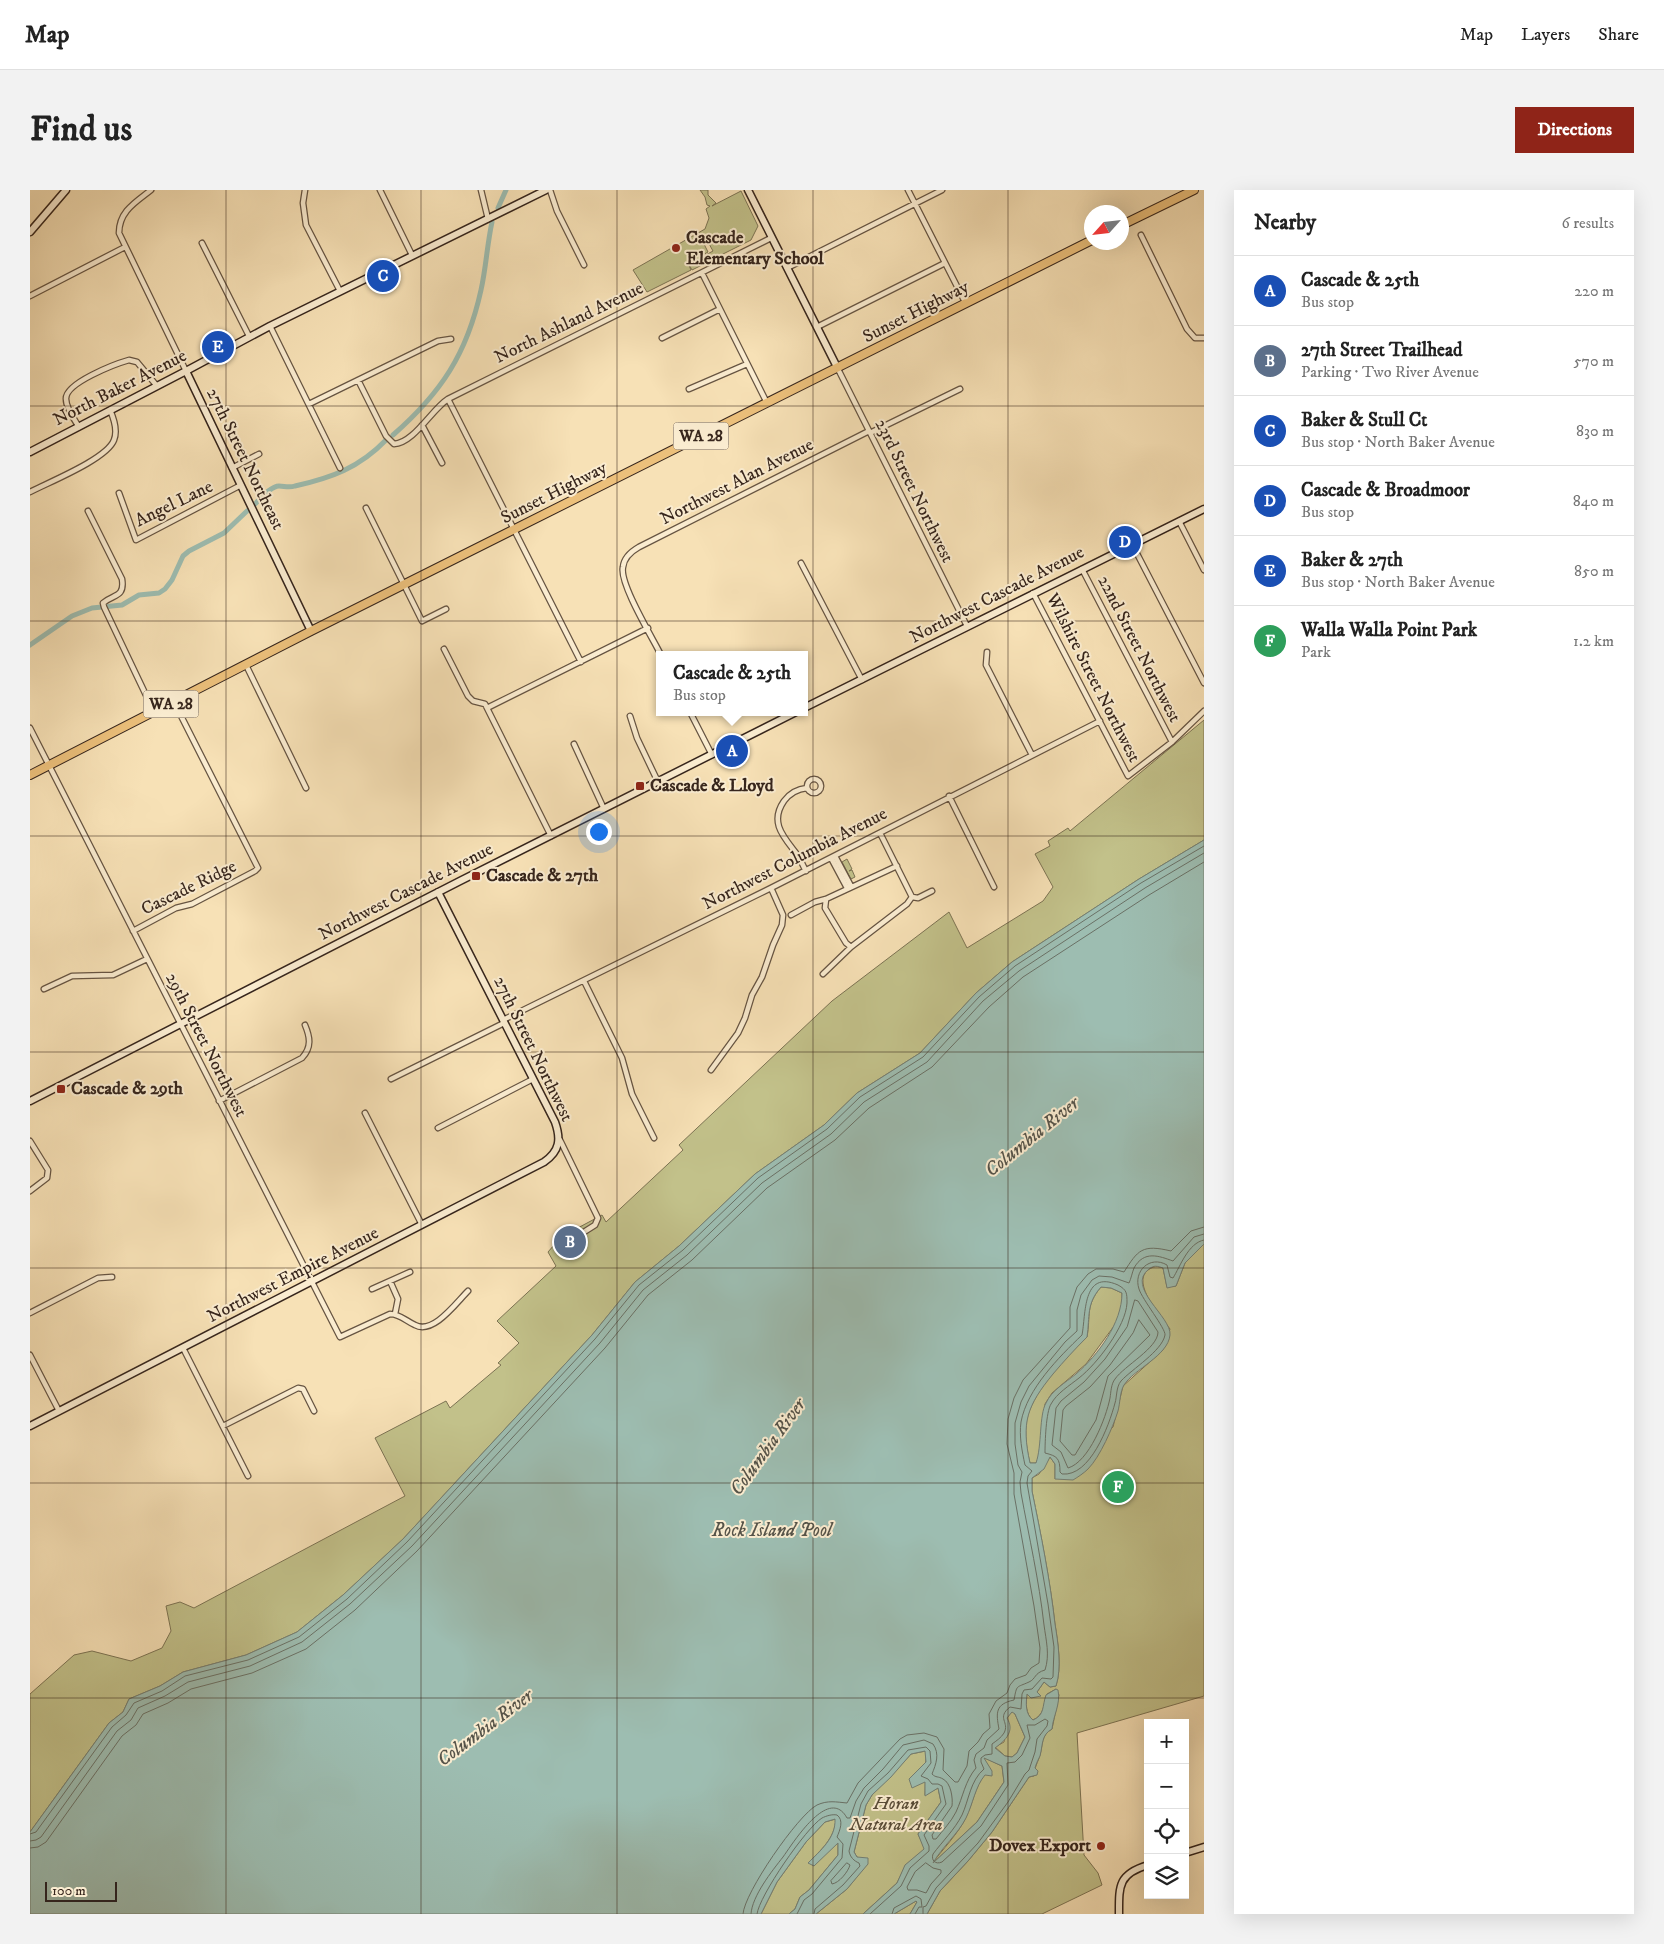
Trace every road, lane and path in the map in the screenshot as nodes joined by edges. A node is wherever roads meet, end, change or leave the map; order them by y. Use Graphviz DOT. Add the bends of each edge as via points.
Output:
graph roads {
  1 [pos="66,190"];
  2 [pos="151,190"];
  3 [pos="305,190"];
  4 [pos="380,190"];
  5 [pos="481,190"];
  6 [pos="548,190"];
  7 [pos="748,190"];
  8 [pos="908,190"];
  9 [pos="942,190"];
  10 [pos="1194,190"];
  11 [pos="915,204"];
  12 [pos="488,219"];
  13 [pos="1129,222"];
  14 [pos="30,232"];
  15 [pos="1141,235"];
  16 [pos="771,238"];
  17 [pos="202,243"];
  18 [pos="1084,244"];
  19 [pos="125,247"];
  20 [pos="412,255"];
  21 [pos="945,263"];
  22 [pos="584,265"];
  23 [pos="787,268"];
  24 [pos="702,273"];
  25 [pos="340,291"];
  26 [pos="30,296"];
  27 [pos="966,304"];
  28 [pos="720,309"];
  29 [pos="270,326"];
  30 [pos="817,327"];
  31 [pos="249,336"];
  32 [pos="662,338"];
  33 [pos="1204,338"];
  34 [pos="451,339"];
  35 [pos="747,364"];
  36 [pos="838,368"];
  37 [pos="186,371"];
  38 [pos="358,380"];
  39 [pos="157,386"];
  40 [pos="689,389"];
  41 [pos="960,389"];
  42 [pos="448,399"];
  43 [pos="767,403"];
  44 [pos="309,404"];
  45 [pos="110,410"];
  46 [pos="422,425"];
  47 [pos="78,427"];
  48 [pos="870,432"];
  49 [pos="30,452"];
  50 [pos="259,454"];
  51 [pos="442,464"];
  52 [pos="232,468"];
  53 [pos="340,468"];
  54 [pos="241,485"];
  55 [pos="30,492"];
  56 [pos="119,493"];
  57 [pos="366,508"];
  58 [pos="1204,509"];
  59 [pos="88,510"];
  60 [pos="1179,521"];
  61 [pos="515,530"];
  62 [pos="1132,544"];
  63 [pos="800,563"];
  64 [pos="1082,568"];
  65 [pos="1204,570"];
  66 [pos="404,585"];
  67 [pos="1033,593"];
  68 [pos="446,609"];
  69 [pos="967,626"];
  70 [pos="648,628"];
  71 [pos="311,631"];
  72 [pos="444,649"];
  73 [pos="659,651"];
  74 [pos="987,652"];
  75 [pos="581,662"];
  76 [pos="246,665"];
  77 [pos="862,680"];
  78 [pos="1204,683"];
  79 [pos="174,702"];
  80 [pos="808,706"];
  81 [pos="487,708"];
  82 [pos="1204,711"];
  83 [pos="154,712"];
  84 [pos="630,716"];
  85 [pos="692,716"];
  86 [pos="788,716"];
  87 [pos="1100,721"];
  88 [pos="30,728"];
  89 [pos="1172,742"];
  90 [pos="574,744"];
  91 [pos="712,754"];
  92 [pos="1032,755"];
  93 [pos="49,766"];
  94 [pos="30,775"];
  95 [pos="658,782"];
  96 [pos="306,788"];
  97 [pos="807,788"];
  98 [pos="949,796"];
  99 [pos="604,809"];
  100 [pos="880,833"];
  101 [pos="551,836"];
  102 [pos="833,857"];
  103 [pos="897,866"];
  104 [pos="806,871"];
  105 [pos="994,887"];
  106 [pos="771,888"];
  107 [pos="849,888"];
  108 [pos="932,891"];
  109 [pos="438,892"];
  110 [pos="912,897"];
  111 [pos="826,899"];
  112 [pos="791,915"];
  113 [pos="133,931"];
  114 [pos="851,946"];
  115 [pos="147,958"];
  116 [pos="823,974"];
  117 [pos="584,981"];
  118 [pos="44,989"];
  119 [pos="503,1021"];
  120 [pos="179,1024"];
  121 [pos="305,1025"];
  122 [pos="711,1070"];
  123 [pos="391,1079"];
  124 [pos="533,1079"];
  125 [pos="30,1101"];
  126 [pos="219,1101"];
  127 [pos="365,1113"];
  128 [pos="438,1128"];
  129 [pos="654,1138"];
  130 [pos="560,1140"];
  131 [pos="30,1141"];
  132 [pos="30,1192"];
  133 [pos="422,1225"];
  134 [pos="564,1253"];
  135 [pos="410,1272"];
  136 [pos="112,1277"];
  137 [pos="390,1281"];
  138 [pos="311,1282"];
  139 [pos="372,1289"];
  140 [pos="468,1291"];
  141 [pos="30,1313"];
  142 [pos="395,1314"];
  143 [pos="183,1348"];
  144 [pos="30,1355"];
  145 [pos="59,1411"];
  146 [pos="314,1411"];
  147 [pos="30,1426"];
  148 [pos="222,1426"];
  149 [pos="248,1476"];
  150 [pos="1204,1847"];
  151 [pos="1189,1852"];
  152 [pos="1144,1866"];
  153 [pos="1119,1914"];
  1 -- 14 [label="street"];
  2 -- 19 [label="street, 27th Street Northeast" via="122,216 119,233"];
  3 -- 25 [label="street" via="306,225"];
  4 -- 20 [label="street"];
  5 -- 12 [label="street"];
  6 -- 12 [label="street, North Baker Avenue"];
  6 -- 22 [label="street"];
  7 -- 16 [label="street"];
  8 -- 11 [label="street"];
  9 -- 11 [label="street"];
  10 -- 13 [label="highway"];
  11 -- 21 [label="street"];
  11 -- 23 [label="street"];
  12 -- 20 [label="street, North Baker Avenue"];
  15 -- 33 [label="street" via="1187,329 1194,338"];
  16 -- 23 [label="street"];
  16 -- 24 [label="street, North Ashland Avenue"];
  17 -- 31 [label="street"];
  18 -- 27 [label="highway, Sunset Highway / WA 28"];
  19 -- 26 [label="street"];
  19 -- 37 [label="street, 27th Street Northeast"];
  20 -- 25 [label="street, North Baker Avenue"];
  21 -- 27 [label="street"];
  21 -- 30 [label="street"];
  23 -- 30 [label="street"];
  24 -- 28 [label="street"];
  24 -- 42 [label="street, North Ashland Avenue"];
  25 -- 29 [label="street, North Baker Avenue"];
  27 -- 36 [label="highway, Sunset Highway / WA 28"];
  28 -- 32 [label="street"];
  28 -- 35 [label="street"];
  29 -- 31 [label="street, North Baker Avenue"];
  29 -- 44 [label="street"];
  30 -- 36 [label="street"];
  31 -- 37 [label="street, North Baker Avenue"];
  34 -- 38 [label="street" via="438,341"];
  35 -- 40 [label="street"];
  35 -- 43 [label="street"];
  36 -- 43 [label="highway, Sunset Highway / WA 28"];
  36 -- 48 [label="street, 23rd Street Northwest"];
  37 -- 39 [label="street, North Baker Avenue"];
  37 -- 52 [label="street, 27th Street Northeast"];
  38 -- 44 [label="street"];
  38 -- 46 [label="street, North Ashland Avenue" via="394,444 399,444"];
  39 -- 45 [label="street, North Baker Avenue"];
  39 -- 47 [label="street" via="137,362 129,360 78,383 69,389 66,398"];
  41 -- 48 [label="street, Northwest Alan Avenue"];
  42 -- 46 [label="street, North Ashland Avenue"];
  42 -- 61 [label="street"];
  43 -- 61 [label="highway, Sunset Highway / WA 28"];
  44 -- 53 [label="street"];
  45 -- 47 [label="street, North Baker Avenue"];
  45 -- 55 [label="street" via="116,432 104,453"];
  46 -- 51 [label="street"];
  47 -- 49 [label="street, North Baker Avenue"];
  48 -- 69 [label="street, 23rd Street Northwest"];
  48 -- 70 [label="street, Northwest Alan Avenue" via="628,555 623,565 623,580"];
  50 -- 52 [label="street"];
  52 -- 54 [label="street, 27th Street Northeast"];
  54 -- 56 [label="street, Angel Lane" via="136,540"];
  54 -- 71 [label="street, 27th Street Northeast"];
  57 -- 66 [label="street"];
  58 -- 60 [label="street, Northwest Cascade Avenue"];
  59 -- 83 [label="street" via="124,586 115,597 103,603 104,607"];
  60 -- 62 [label="street, Northwest Cascade Avenue"];
  60 -- 65 [label="street"];
  61 -- 66 [label="highway, Sunset Highway / WA 28"];
  61 -- 75 [label="street"];
  62 -- 64 [label="street, Northwest Cascade Avenue"];
  62 -- 78 [label="street"];
  63 -- 77 [label="street"];
  64 -- 67 [label="street, Northwest Cascade Avenue"];
  64 -- 89 [label="street, 22nd Street Northwest"];
  66 -- 68 [label="street" via="422,621"];
  66 -- 71 [label="highway, Sunset Highway / WA 28"];
  67 -- 69 [label="street, Northwest Cascade Avenue"];
  67 -- 87 [label="street, Wilshire Street Northwest"];
  69 -- 77 [label="street, Northwest Cascade Avenue"];
  70 -- 73 [label="street"];
  70 -- 75 [label="street"];
  71 -- 76 [label="highway, Sunset Highway / WA 28"];
  72 -- 81 [label="street" via="468,696"];
  74 -- 92 [label="street" via="986,665"];
  75 -- 81 [label="street"];
  76 -- 79 [label="highway, Sunset Highway / WA 28"];
  76 -- 96 [label="street"];
  77 -- 80 [label="street, Northwest Cascade Avenue"];
  79 -- 83 [label="highway, Sunset Highway / WA 28"];
  79 -- 113 [label="street, Cascade Ridge" via="258,869"];
  81 -- 101 [label="street"];
  82 -- 89 [label="street"];
  83 -- 93 [label="highway, Sunset Highway / WA 28"];
  84 -- 95 [label="street"];
  85 -- 91 [label="street"];
  86 -- 91 [label="street, Northwest Cascade Avenue"];
  87 -- 89 [label="street, Wilshire Street Northwest" via="1128,776"];
  87 -- 92 [label="street, Northwest Columbia Avenue"];
  88 -- 93 [label="street, 29th Street Northwest"];
  90 -- 99 [label="street"];
  91 -- 95 [label="street, Northwest Cascade Avenue"];
  92 -- 98 [label="street, Northwest Columbia Avenue"];
  93 -- 94 [label="highway, Sunset Highway / WA 28"];
  93 -- 113 [label="street, 29th Street Northwest"];
  95 -- 99 [label="street, Northwest Cascade Avenue"];
  97 -- 104 [label="street" via="788,796 782,804 778,821 784,840"];
  98 -- 100 [label="street, Northwest Columbia Avenue"];
  98 -- 105 [label="street"];
  99 -- 101 [label="street, Northwest Cascade Avenue"];
  100 -- 102 [label="street, Northwest Columbia Avenue"];
  100 -- 103 [label="street"];
  101 -- 109 [label="street, Northwest Cascade Avenue"];
  102 -- 104 [label="street, Northwest Columbia Avenue"];
  102 -- 107 [label="street"];
  103 -- 107 [label="street"];
  103 -- 110 [label="street"];
  104 -- 106 [label="street, Northwest Columbia Avenue"];
  106 -- 117 [label="street, Northwest Columbia Avenue"];
  106 -- 122 [label="street" via="783,914 782,925 738,1034"];
  107 -- 111 [label="street"];
  108 -- 110 [label="street" via="918,898"];
  109 -- 119 [label="street, 27th Street Northwest"];
  109 -- 120 [label="street, Northwest Cascade Avenue"];
  110 -- 114 [label="street"];
  111 -- 112 [label="street"];
  111 -- 114 [label="street" via="825,908 846,944"];
  113 -- 115 [label="street, 29th Street Northwest"];
  114 -- 116 [label="street"];
  115 -- 118 [label="street" via="113,974 72,976"];
  115 -- 120 [label="street, 29th Street Northwest"];
  117 -- 119 [label="street, Northwest Columbia Avenue"];
  117 -- 129 [label="street" via="622,1058 632,1094"];
  119 -- 123 [label="street, Northwest Columbia Avenue"];
  119 -- 124 [label="street, 27th Street Northwest"];
  120 -- 125 [label="street, Northwest Cascade Avenue"];
  120 -- 126 [label="street, 29th Street Northwest"];
  121 -- 126 [label="street" via="310,1046 302,1058"];
  124 -- 128 [label="street"];
  124 -- 130 [label="street, 27th Street Northwest" via="555,1122"];
  126 -- 138 [label="street, 29th Street Northwest"];
  127 -- 133 [label="street"];
  130 -- 133 [label="street, Northwest Empire Avenue" via="556,1152 544,1162"];
  130 -- 134 [label="street, 27th Street Northwest" via="598,1221 565,1244"];
  131 -- 132 [label="street" via="48,1170 46,1178"];
  133 -- 138 [label="street, Northwest Empire Avenue"];
  135 -- 137 [label="street"];
  136 -- 141 [label="street" via="98,1278"];
  137 -- 139 [label="street"];
  137 -- 142 [label="street" via="398,1299"];
  138 -- 142 [label="street, 29th Street Northwest" via="340,1337 384,1315"];
  138 -- 143 [label="street, Northwest Empire Avenue"];
  140 -- 142 [label="street" via="429,1326 418,1327"];
  143 -- 145 [label="street, Northwest Empire Avenue"];
  143 -- 148 [label="street"];
  144 -- 145 [label="street"];
  145 -- 147 [label="street, Northwest Empire Avenue"];
  146 -- 148 [label="street" via="303,1389 298,1388"];
  148 -- 149 [label="street"];
  150 -- 151 [label="street"];
  152 -- 153 [label="street" via="1132,1870 1122,1880"];
}
